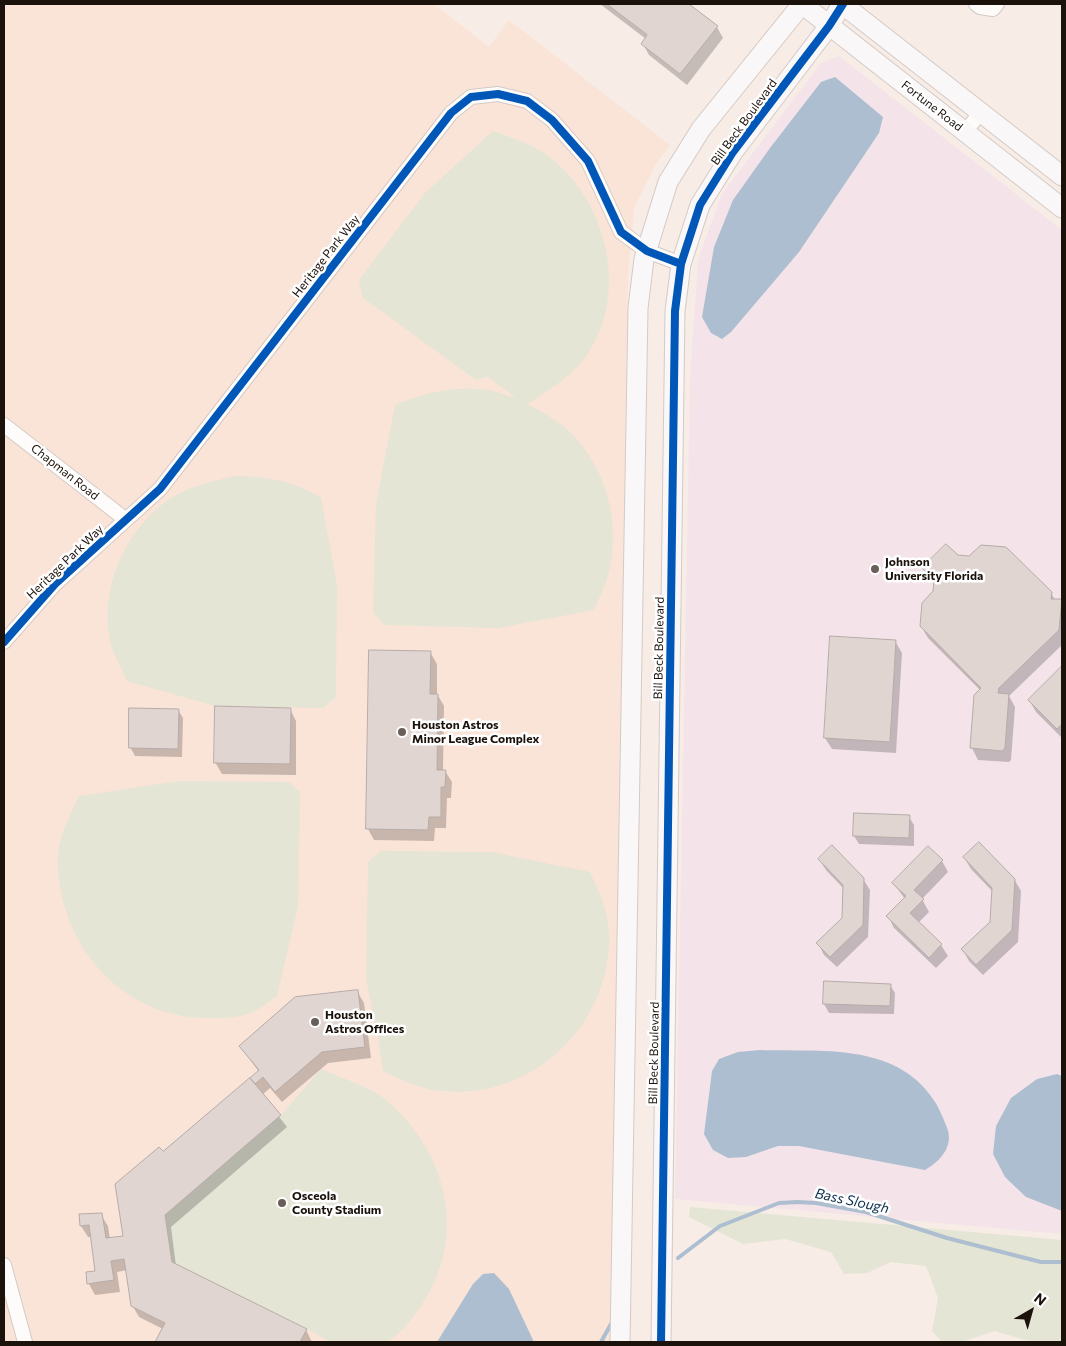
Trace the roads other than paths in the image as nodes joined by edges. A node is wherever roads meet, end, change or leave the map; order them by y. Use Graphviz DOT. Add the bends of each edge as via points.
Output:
graph roads {
  1 [pos="802,4"];
  2 [pos="842,4"];
  3 [pos="976,4"];
  4 [pos="997,4"];
  5 [pos="829,26"];
  6 [pos="981,112"];
  7 [pos="965,132"];
  8 [pos="1062,176"];
  9 [pos="1062,208"];
  10 [pos="647,251"];
  11 [pos="681,264"];
  12 [pos="4,425"];
  13 [pos="125,519"];
  14 [pos="4,642"];
  15 [pos="4,1265"];
  16 [pos="25,1342"];
  17 [pos="620,1342"];
  18 [pos="661,1342"];
  1 -- 5 [label="street, Fortune Road"];
  1 -- 10 [label="street" via="696,136 668,182"];
  2 -- 5 [label="street, Bill Beck Boulevard"];
  2 -- 6 [label="street, Fortune Road"];
  3 -- 4 [label="street" via="993,9"];
  5 -- 7 [label="street, Fortune Road"];
  5 -- 11 [label="street, Bill Beck Boulevard" via="728,160 700,205"];
  6 -- 7 [label="street"];
  6 -- 8 [label="street, Fortune Road"];
  7 -- 9 [label="street, Fortune Road"];
  10 -- 11 [label="street, Heritage Park Way"];
  10 -- 13 [label="street, Heritage Park Way" via="621,232 588,161 552,120 528,101 498,94 471,97 451,113 160,489"];
  10 -- 17 [label="street" via="638,308"];
  11 -- 18 [label="street, Bill Beck Boulevard" via="675,311"];
  12 -- 13 [label="street, Chapman Road"];
  13 -- 14 [label="street, Heritage Park Way" via="55,584"];
  15 -- 16 [label="street"];
}
